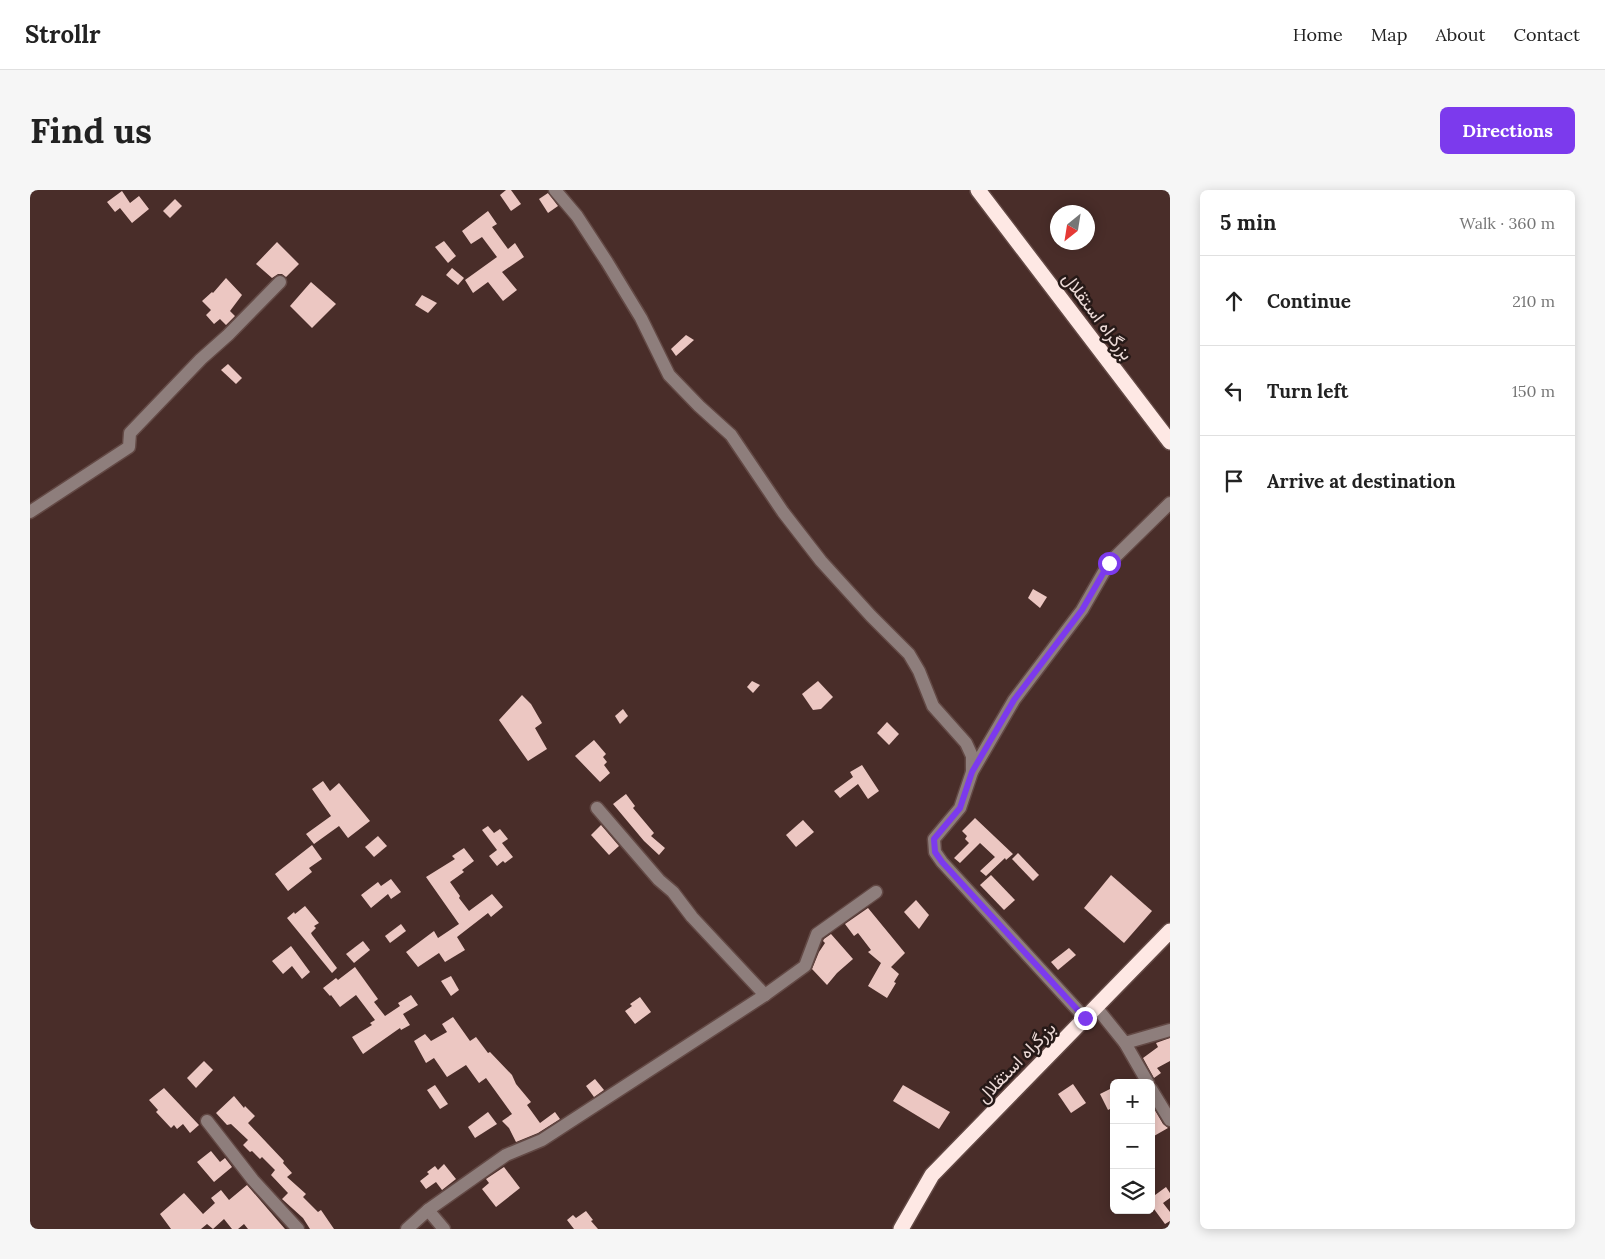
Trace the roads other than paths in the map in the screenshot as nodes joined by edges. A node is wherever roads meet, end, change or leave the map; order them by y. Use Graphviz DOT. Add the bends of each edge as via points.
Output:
graph roads {
  1 [pos="555,190"];
  2 [pos="978,190"];
  3 [pos="280,282"];
  4 [pos="1170,442"];
  5 [pos="1170,503"];
  6 [pos="30,512"];
  7 [pos="972,772"];
  8 [pos="597,808"];
  9 [pos="876,892"];
  10 [pos="1170,931"];
  11 [pos="765,995"];
  12 [pos="1096,1007"];
  13 [pos="1085,1018"];
  14 [pos="1170,1031"];
  15 [pos="1124,1043"];
  16 [pos="1146,1079"];
  17 [pos="1155,1096"];
  18 [pos="1170,1120"];
  19 [pos="207,1121"];
  20 [pos="428,1210"];
  21 [pos="296,1228"];
  22 [pos="407,1229"];
  23 [pos="444,1229"];
  24 [pos="901,1229"];
  1 -- 7 [label="street" via="577,216 607,262 641,318 669,374 731,435 782,512 821,561 909,654 932,706 966,743 972,756"];
  2 -- 4 [label="highway, بزرگراه استقلال"];
  3 -- 6 [label="street" via="130,432 129,447"];
  5 -- 7 [label="street" via="1109,563 1082,610 1014,700"];
  7 -- 13 [label="street" via="960,808 934,839 935,852"];
  8 -- 11 [label="street"];
  9 -- 11 [label="street" via="817,934 805,966"];
  10 -- 12 [label="highway, بزرگراه استقلال"];
  11 -- 20 [label="street" via="542,1140 506,1154"];
  12 -- 13 [label="highway, بزرگراه استقلال"];
  12 -- 15 [label="street"];
  13 -- 24 [label="highway, بزرگراه استقلال" via="932,1175"];
  14 -- 15 [label="street"];
  15 -- 16 [label="street"];
  17 -- 18 [label="street"];
  19 -- 21 [label="street"];
  20 -- 22 [label="street"];
  20 -- 23 [label="street"];
}
